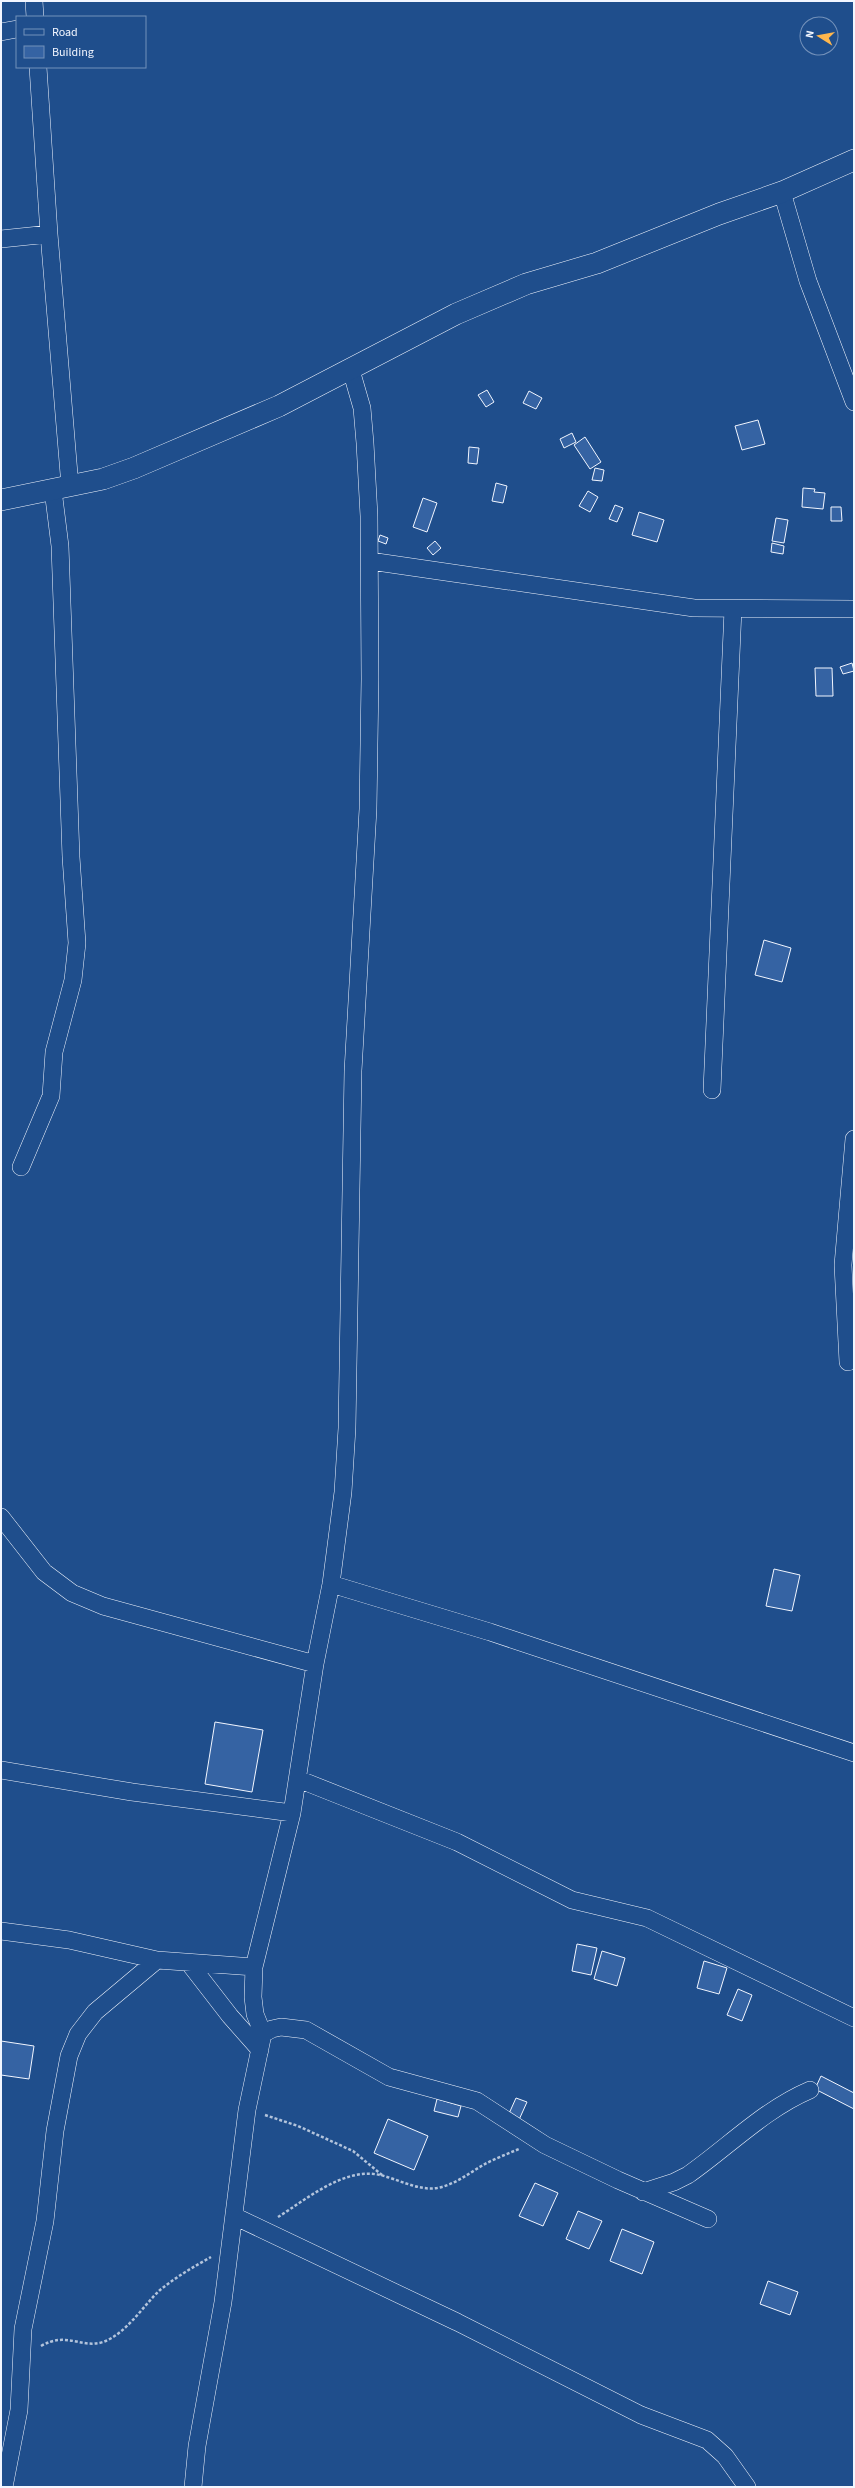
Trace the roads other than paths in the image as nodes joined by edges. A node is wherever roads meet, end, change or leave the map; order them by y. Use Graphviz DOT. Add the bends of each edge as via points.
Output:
graph roads {
  1 [pos="34,1"];
  2 [pos="35,16"];
  3 [pos="16,29"];
  4 [pos="1,32"];
  5 [pos="38,68"];
  6 [pos="854,160"];
  7 [pos="782,192"];
  8 [pos="49,234"];
  9 [pos="1,239"];
  10 [pos="351,370"];
  11 [pos="854,402"];
  12 [pos="62,488"];
  13 [pos="1,500"];
  14 [pos="370,560"];
  15 [pos="733,609"];
  16 [pos="854,609"];
  17 [pos="712,1090"];
  18 [pos="854,1140"];
  19 [pos="20,1167"];
  20 [pos="848,1362"];
  21 [pos="1,1517"];
  22 [pos="330,1584"];
  23 [pos="315,1664"];
  24 [pos="854,1753"];
  25 [pos="1,1770"];
  26 [pos="298,1780"];
  27 [pos="292,1813"];
  28 [pos="1,1931"];
  29 [pos="157,1960"];
  30 [pos="189,1962"];
  31 [pos="254,1967"];
  32 [pos="854,2018"];
  33 [pos="262,2042"];
  34 [pos="810,2090"];
  35 [pos="643,2192"];
  36 [pos="234,2216"];
  37 [pos="708,2219"];
  38 [pos="4,2487"];
  39 [pos="193,2487"];
  40 [pos="747,2487"];
  1 -- 2 [label="street"];
  3 -- 4 [label="street"];
  5 -- 8 [label="street"];
  6 -- 7 [label="street"];
  7 -- 10 [label="street" via="719,214 597,263 526,284 456,314"];
  7 -- 11 [label="street" via="808,281"];
  8 -- 9 [label="street"];
  8 -- 12 [label="street"];
  10 -- 12 [label="street" via="279,406 134,468 103,479"];
  10 -- 14 [label="street" via="362,408"];
  12 -- 13 [label="street"];
  12 -- 19 [label="street" via="60,546 71,858 77,944 73,980 54,1052 51,1096"];
  14 -- 15 [label="street" via="694,608"];
  14 -- 22 [label="street" via="368,809 353,1071 347,1428 343,1492"];
  15 -- 16 [label="street"];
  15 -- 17 [label="street"];
  18 -- 20 [label="street" via="843,1265"];
  21 -- 23 [label="street" via="44,1572 72,1593 103,1606"];
  22 -- 23 [label="street"];
  22 -- 24 [label="street" via="490,1632"];
  23 -- 26 [label="street"];
  25 -- 27 [label="street" via="132,1792"];
  26 -- 27 [label="street"];
  26 -- 32 [label="street" via="457,1842 572,1900 647,1918"];
  27 -- 31 [label="street"];
  28 -- 29 [label="street" via="69,1940"];
  29 -- 30 [label="street"];
  29 -- 38 [label="street" via="95,2012 78,2034 68,2056 55,2131 45,2221 23,2329 19,2410"];
  30 -- 31 [label="street"];
  30 -- 33 [label="street" via="230,2016"];
  31 -- 33 [label="street" via="253,1997"];
  33 -- 35 [label="street" via="272,2028 306,2030 389,2077 477,2101 545,2145"];
  33 -- 36 [label="street" via="247,2110"];
  34 -- 35 [label="street" via="794,2096 771,2112 688,2175"];
  35 -- 37 [label="street"];
  36 -- 39 [label="street" via="214,2360 197,2446"];
  36 -- 40 [label="street" via="457,2322 641,2415 707,2440 725,2456"];
}
